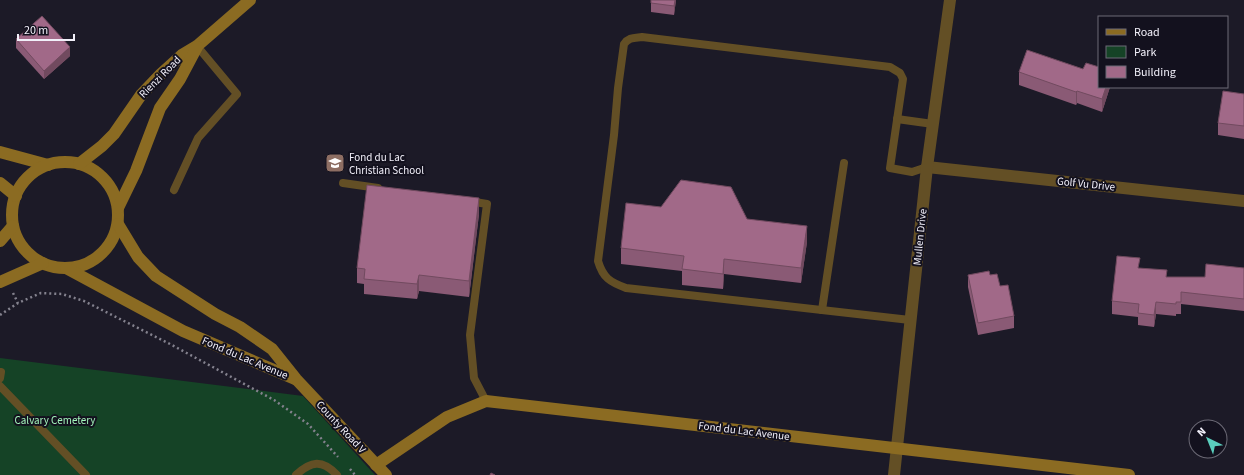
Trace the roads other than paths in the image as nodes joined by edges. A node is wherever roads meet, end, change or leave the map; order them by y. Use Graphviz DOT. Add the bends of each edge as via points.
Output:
graph roads {
  1 [pos="250,0"];
  2 [pos="950,0"];
  3 [pos="197,46"];
  4 [pos="896,119"];
  5 [pos="933,124"];
  6 [pos="0,152"];
  7 [pos="844,163"];
  8 [pos="79,164"];
  9 [pos="48,165"];
  10 [pos="927,167"];
  11 [pos="0,183"];
  12 [pos="343,183"];
  13 [pos="174,190"];
  14 [pos="388,190"];
  15 [pos="16,196"];
  16 [pos="464,200"];
  17 [pos="1244,200"];
  18 [pos="118,208"];
  19 [pos="118,224"];
  20 [pos="13,226"];
  21 [pos="0,241"];
  22 [pos="43,263"];
  23 [pos="66,268"];
  24 [pos="0,282"];
  25 [pos="822,310"];
  26 [pos="910,320"];
  27 [pos="296,379"];
  28 [pos="0,386"];
  29 [pos="486,401"];
  30 [pos="896,448"];
  31 [pos="376,465"];
  32 [pos="86,475"];
  33 [pos="296,475"];
  34 [pos="337,475"];
  35 [pos="386,475"];
  36 [pos="894,475"];
  37 [pos="1129,475"];
  1 -- 3 [label="main road, Rienzi Road"];
  2 -- 5 [label="street, Mullen Drive"];
  3 -- 8 [label="main road, Rienzi Road" via="182,55 161,74 141,95 114,134"];
  3 -- 13 [label="lane" via="237,94 198,138"];
  3 -- 18 [label="main road" via="180,79 160,108 136,171"];
  4 -- 5 [label="lane"];
  4 -- 10 [label="lane" via="890,168 912,172"];
  4 -- 25 [label="lane" via="903,79 900,73 890,67 642,37 627,39 624,44 598,261 608,280 626,288"];
  5 -- 10 [label="street, Mullen Drive"];
  6 -- 9 [label="main road"];
  7 -- 25 [label="lane"];
  8 -- 9 [label="main road" via="64,162"];
  8 -- 18 [label="main road" via="93,170 105,180 114,193"];
  9 -- 15 [label="main road" via="34,172 23,183"];
  10 -- 17 [label="street, Golf Vu Drive"];
  10 -- 26 [label="street, Mullen Drive"];
  11 -- 15 [label="main road"];
  12 -- 14 [label="lane"];
  15 -- 20 [label="main road" via="12,212"];
  16 -- 29 [label="lane" via="487,204 470,335 474,378"];
  18 -- 19 [label="main road"];
  19 -- 23 [label="main road" via="105,250 94,260 81,266"];
  19 -- 27 [label="main road, Fond du Lac Avenue" via="138,258 156,276 272,349"];
  20 -- 21 [label="main road"];
  20 -- 22 [label="main road" via="26,252"];
  22 -- 23 [label="main road"];
  22 -- 24 [label="main road"];
  23 -- 27 [label="main road, Fond du Lac Avenue" via="183,331"];
  25 -- 26 [label="lane"];
  26 -- 30 [label="street, Mullen Drive"];
  27 -- 31 [label="main road, County Road V"];
  28 -- 32 [label="lane"];
  29 -- 30 [label="main road, Fond du Lac Avenue"];
  29 -- 31 [label="main road, Fond du Lac Avenue" via="447,417"];
  30 -- 36 [label="street, Mullen Drive"];
  30 -- 37 [label="main road, Fond du Lac Avenue"];
  31 -- 35 [label="main road, County Road V"];
  33 -- 34 [label="lane" via="308,466 319,463 328,466"];
}
